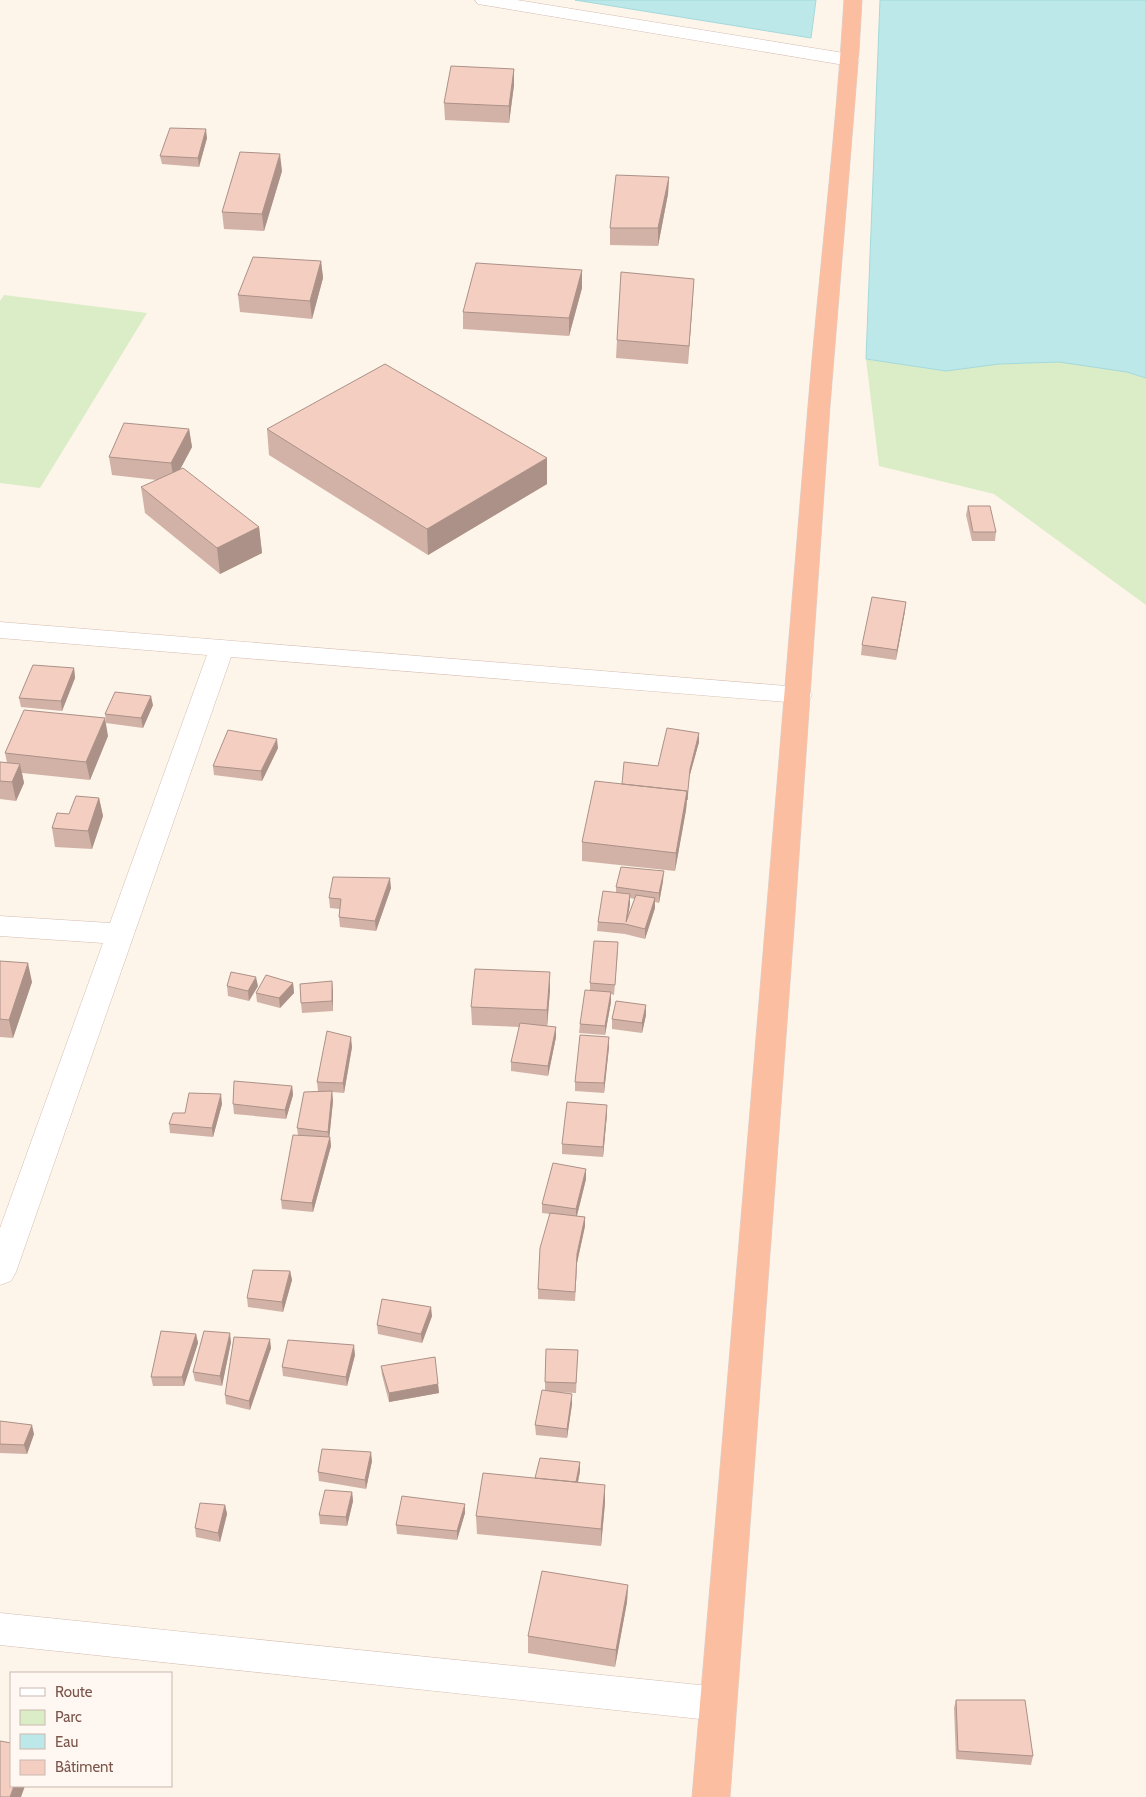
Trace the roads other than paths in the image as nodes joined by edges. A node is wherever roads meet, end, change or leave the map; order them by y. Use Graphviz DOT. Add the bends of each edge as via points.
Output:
graph roads {
  1 [pos="484,0"];
  2 [pos="853,0"];
  3 [pos="850,60"];
  4 [pos="0,630"];
  5 [pos="222,648"];
  6 [pos="799,695"];
  7 [pos="0,926"];
  8 [pos="121,934"];
  9 [pos="0,1272"];
  10 [pos="0,1629"];
  11 [pos="719,1704"];
  12 [pos="711,1797"];
  1 -- 3 [label="street"];
  2 -- 3 [label="highway"];
  3 -- 6 [label="highway" via="823,346"];
  4 -- 5 [label="street"];
  5 -- 6 [label="street"];
  5 -- 8 [label="street"];
  6 -- 11 [label="highway"];
  7 -- 8 [label="street"];
  8 -- 9 [label="street"];
  10 -- 11 [label="street"];
  11 -- 12 [label="highway"];
}
